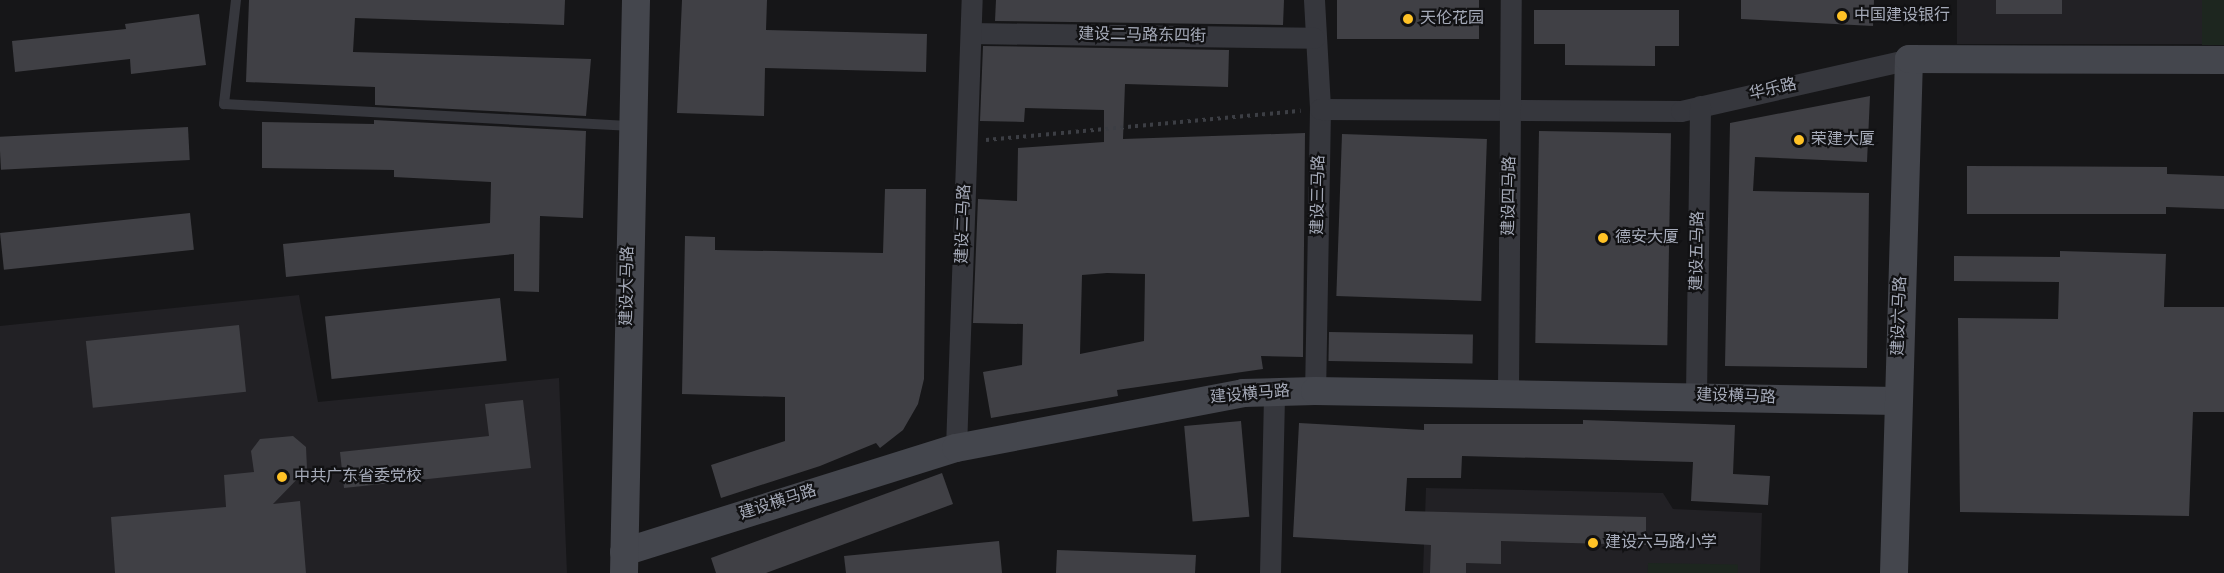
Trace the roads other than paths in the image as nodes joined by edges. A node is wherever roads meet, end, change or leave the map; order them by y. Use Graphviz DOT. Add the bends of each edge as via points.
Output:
graph roads {
  1 [pos="236,0"];
  2 [pos="636,0"];
  3 [pos="972,0"];
  4 [pos="1314,0"];
  5 [pos="1511,0"];
  6 [pos="971,33"];
  7 [pos="1314,38"];
  8 [pos="1909,59"];
  9 [pos="2224,60"];
  10 [pos="1700,106"];
  11 [pos="1511,108"];
  12 [pos="1320,109"];
  13 [pos="632,126"];
  14 [pos="1274,391"];
  15 [pos="1315,391"];
  16 [pos="1508,393"];
  17 [pos="1696,396"];
  18 [pos="1897,401"];
  19 [pos="956,448"];
  20 [pos="624,562"];
  21 [pos="1270,573"];
  22 [pos="1894,573"];
  1 -- 13 [label="lane" via="224,104"];
  2 -- 13 [label="street, 建设大马路"];
  3 -- 6 [label="street, 建设二马路"];
  4 -- 7 [label="street, 建设三马路"];
  5 -- 11 [label="street, 建设四马路"];
  6 -- 7 [label="street, 建设二马路东四街"];
  6 -- 19 [label="street, 建设二马路"];
  7 -- 12 [label="street, 建设三马路"];
  8 -- 9 [label="street, 华乐路"];
  8 -- 10 [label="street, 华乐路"];
  8 -- 18 [label="street, 建设六马路"];
  10 -- 11 [label="street, 华乐路" via="1681,111"];
  10 -- 17 [label="street, 建设五马路"];
  11 -- 12 [label="street, 华乐路"];
  11 -- 16 [label="street, 建设四马路"];
  12 -- 15 [label="street, 建设三马路"];
  13 -- 20 [label="street, 建设大马路"];
  14 -- 15 [label="street, 建设横马路"];
  14 -- 19 [label="street, 建设横马路" via="1198,400"];
  14 -- 21 [label="street"];
  15 -- 16 [label="street, 建设横马路"];
  16 -- 17 [label="street, 建设横马路"];
  17 -- 18 [label="street, 建设横马路"];
  18 -- 22 [label="street, 建设六马路"];
  19 -- 20 [label="street, 建设横马路"];
}
